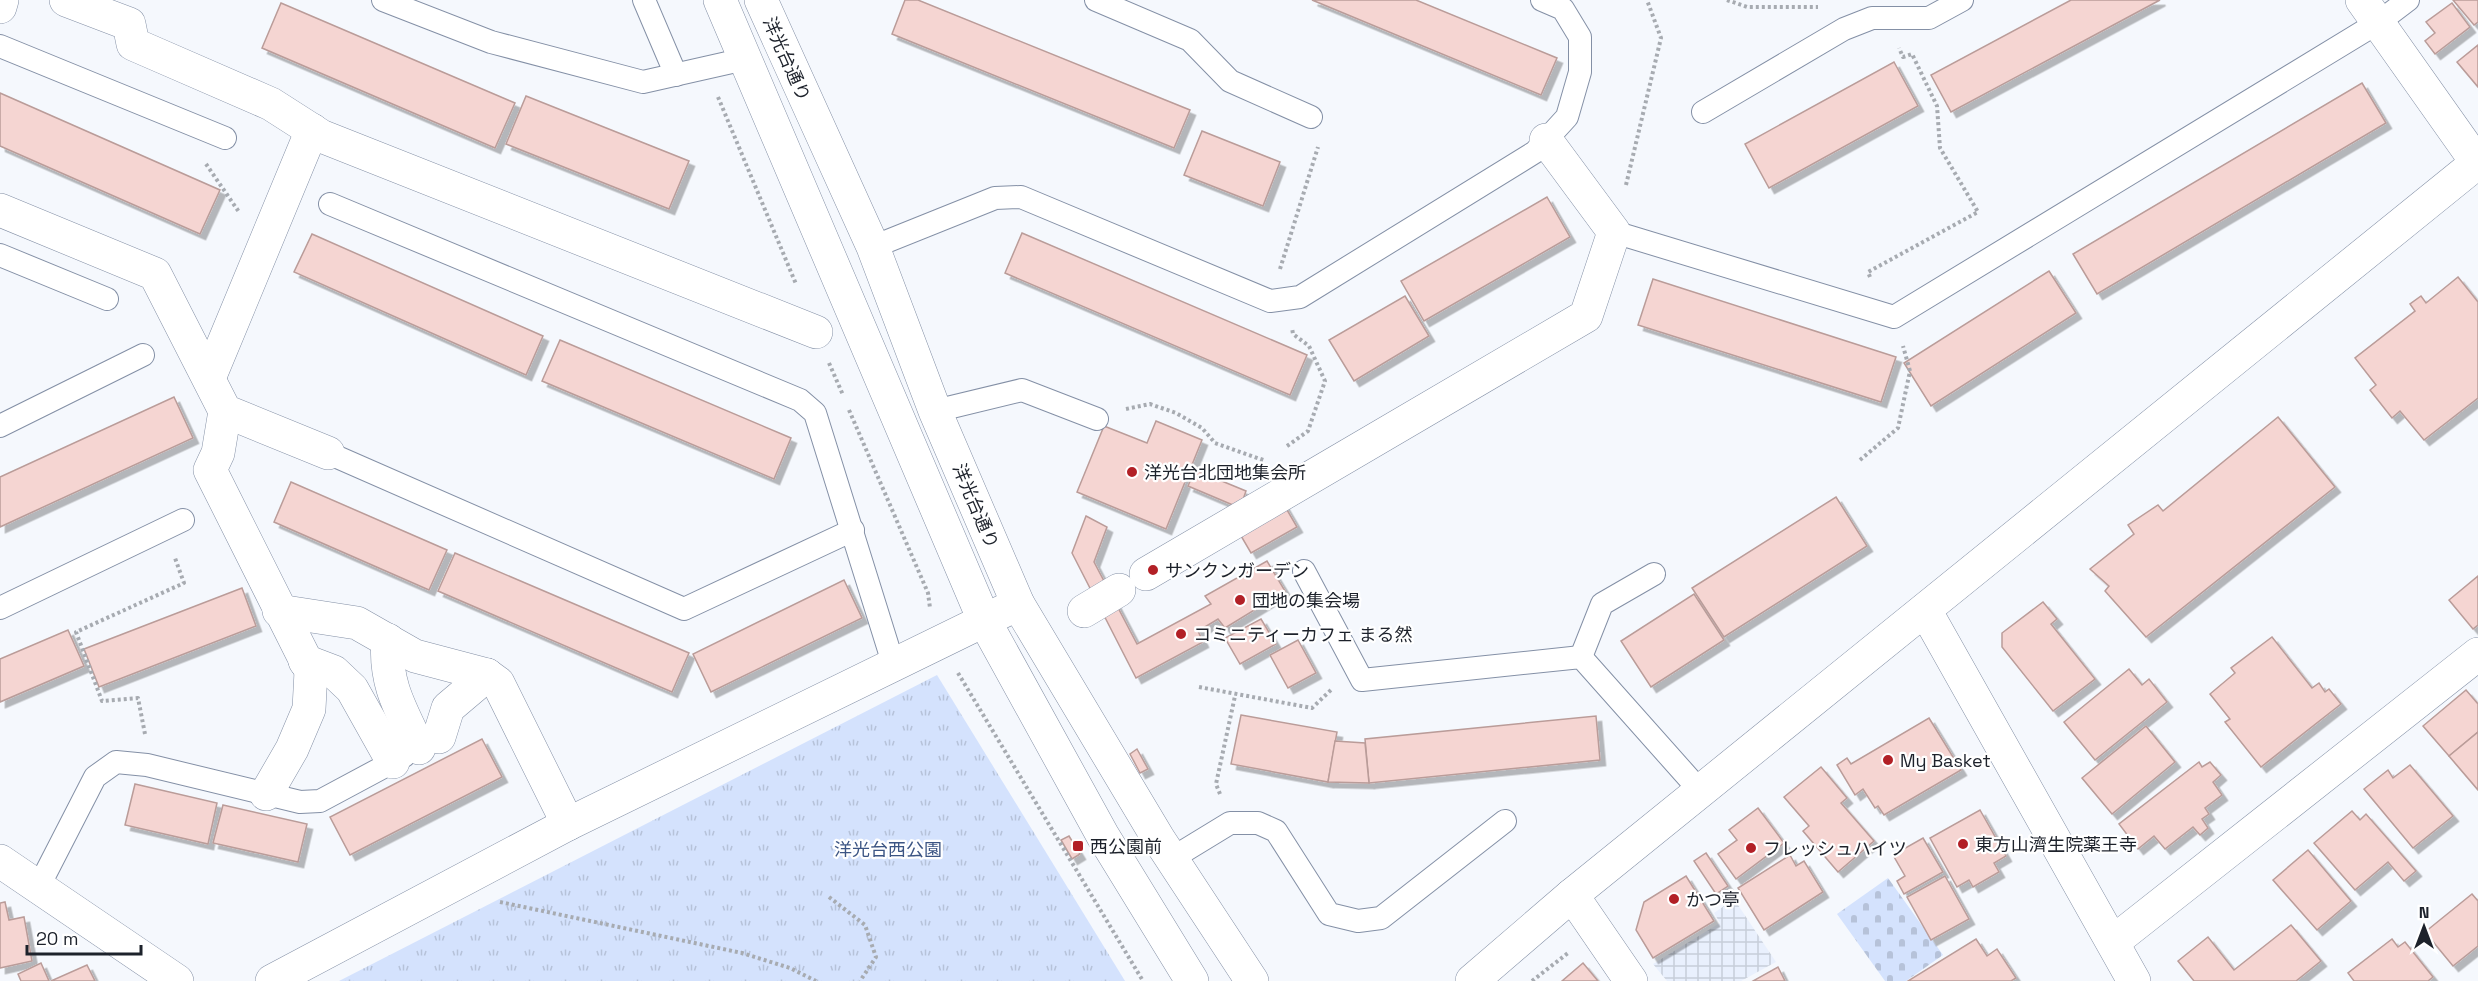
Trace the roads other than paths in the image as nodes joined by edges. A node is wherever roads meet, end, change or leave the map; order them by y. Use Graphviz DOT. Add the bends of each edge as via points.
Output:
graph roads {
  1 [pos="2,0"];
  2 [pos="66,0"];
  3 [pos="383,0"];
  4 [pos="644,0"];
  5 [pos="720,0"];
  6 [pos="761,0"];
  7 [pos="1096,0"];
  8 [pos="1542,0"];
  9 [pos="1962,0"];
  10 [pos="2408,0"];
  11 [pos="0,7"];
  12 [pos="2370,11"];
  13 [pos="0,46"];
  14 [pos="746,59"];
  15 [pos="676,75"];
  16 [pos="1703,112"];
  17 [pos="1311,117"];
  18 [pos="312,130"];
  19 [pos="217,134"];
  20 [pos="1546,140"];
  21 [pos="2478,163"];
  22 [pos="330,204"];
  23 [pos="0,210"];
  24 [pos="1614,232"];
  25 [pos="873,248"];
  26 [pos="0,255"];
  27 [pos="107,299"];
  28 [pos="231,324"];
  29 [pos="183,326"];
  30 [pos="816,332"];
  31 [pos="143,355"];
  32 [pos="210,376"];
  33 [pos="225,411"];
  34 [pos="935,411"];
  35 [pos="1097,419"];
  36 [pos="0,426"];
  37 [pos="328,453"];
  38 [pos="173,525"];
  39 [pos="853,530"];
  40 [pos="1304,570"];
  41 [pos="1654,574"];
  42 [pos="1018,603"];
  43 [pos="0,608"];
  44 [pos="1925,610"];
  45 [pos="279,611"];
  46 [pos="1084,611"];
  47 [pos="984,620"];
  48 [pos="388,640"];
  49 [pos="2478,654"];
  50 [pos="1581,657"];
  51 [pos="305,661"];
  52 [pos="893,663"];
  53 [pos="487,675"];
  54 [pos="417,749"];
  55 [pos="1702,793"];
  56 [pos="266,794"];
  57 [pos="1505,820"];
  58 [pos="568,824"];
  59 [pos="1171,859"];
  60 [pos="0,861"];
  61 [pos="38,888"];
  62 [pos="1572,895"];
  63 [pos="2113,942"];
  64 [pos="177,981"];
  65 [pos="272,981"];
  66 [pos="1192,981"];
  67 [pos="1252,981"];
  68 [pos="1472,981"];
  69 [pos="1631,981"];
  70 [pos="2134,981"];
  1 -- 11 [label="street"];
  2 -- 18 [label="street" via="129,24 133,44 272,104"];
  3 -- 15 [label="lane" via="491,42 643,82"];
  4 -- 15 [label="lane"];
  5 -- 14 [label="street, 洋光台通り"];
  6 -- 25 [label="street, 洋光台通り"];
  7 -- 17 [label="lane" via="1190,40 1230,81"];
  8 -- 20 [label="lane" via="1563,9 1580,38 1580,72 1567,117"];
  9 -- 16 [label="lane" via="1929,18 1872,18 1844,29"];
  10 -- 12 [label="lane"];
  12 -- 21 [label="street"];
  12 -- 24 [label="lane" via="1894,317"];
  13 -- 19 [label="lane"];
  14 -- 15 [label="lane"];
  14 -- 47 [label="street, 洋光台通り"];
  18 -- 28 [label="street"];
  18 -- 30 [label="street"];
  20 -- 24 [label="street"];
  20 -- 25 [label="lane" via="1535,152 1300,297 1270,301 1021,197 995,198"];
  21 -- 44 [label="street"];
  22 -- 39 [label="lane" via="800,400 815,413"];
  23 -- 29 [label="street" via="155,273"];
  24 -- 46 [label="street" via="1586,316"];
  25 -- 34 [label="street, 洋光台通り"];
  26 -- 27 [label="lane"];
  28 -- 29 [label="street"];
  28 -- 32 [label="street"];
  29 -- 32 [label="street"];
  31 -- 36 [label="lane"];
  32 -- 33 [label="street"];
  33 -- 37 [label="street"];
  33 -- 45 [label="street" via="219,453 210,470"];
  34 -- 35 [label="lane" via="1022,390"];
  34 -- 42 [label="street, 洋光台通り"];
  37 -- 39 [label="lane" via="684,609"];
  38 -- 43 [label="lane"];
  39 -- 52 [label="lane"];
  40 -- 50 [label="lane" via="1362,680"];
  41 -- 50 [label="lane" via="1602,604"];
  42 -- 47 [label="street"];
  42 -- 59 [label="street, 洋光台通り"];
  44 -- 55 [label="street"];
  44 -- 63 [label="street"];
  45 -- 48 [label="street" via="357,623"];
  45 -- 51 [label="street"];
  47 -- 52 [label="street"];
  47 -- 66 [label="street, 洋光台通り" via="1102,836"];
  48 -- 53 [label="street" via="416,656"];
  48 -- 54 [label="street" via="386,664"];
  49 -- 63 [label="street"];
  50 -- 55 [label="lane"];
  51 -- 54 [label="street" via="334,672"];
  51 -- 56 [label="street" via="311,671 309,709"];
  52 -- 58 [label="street"];
  53 -- 54 [label="street" via="448,708"];
  53 -- 58 [label="street" via="498,683"];
  54 -- 56 [label="lane" via="320,801 300,802"];
  55 -- 62 [label="street"];
  56 -- 61 [label="lane" via="147,765 116,762 95,777"];
  57 -- 59 [label="lane" via="1381,918 1358,921 1329,914 1276,831 1258,823 1230,823"];
  58 -- 65 [label="street"];
  59 -- 67 [label="street, 洋光台通り"];
  60 -- 61 [label="street"];
  61 -- 64 [label="street"];
  62 -- 68 [label="street"];
  62 -- 69 [label="street"];
  63 -- 70 [label="street"];
}
